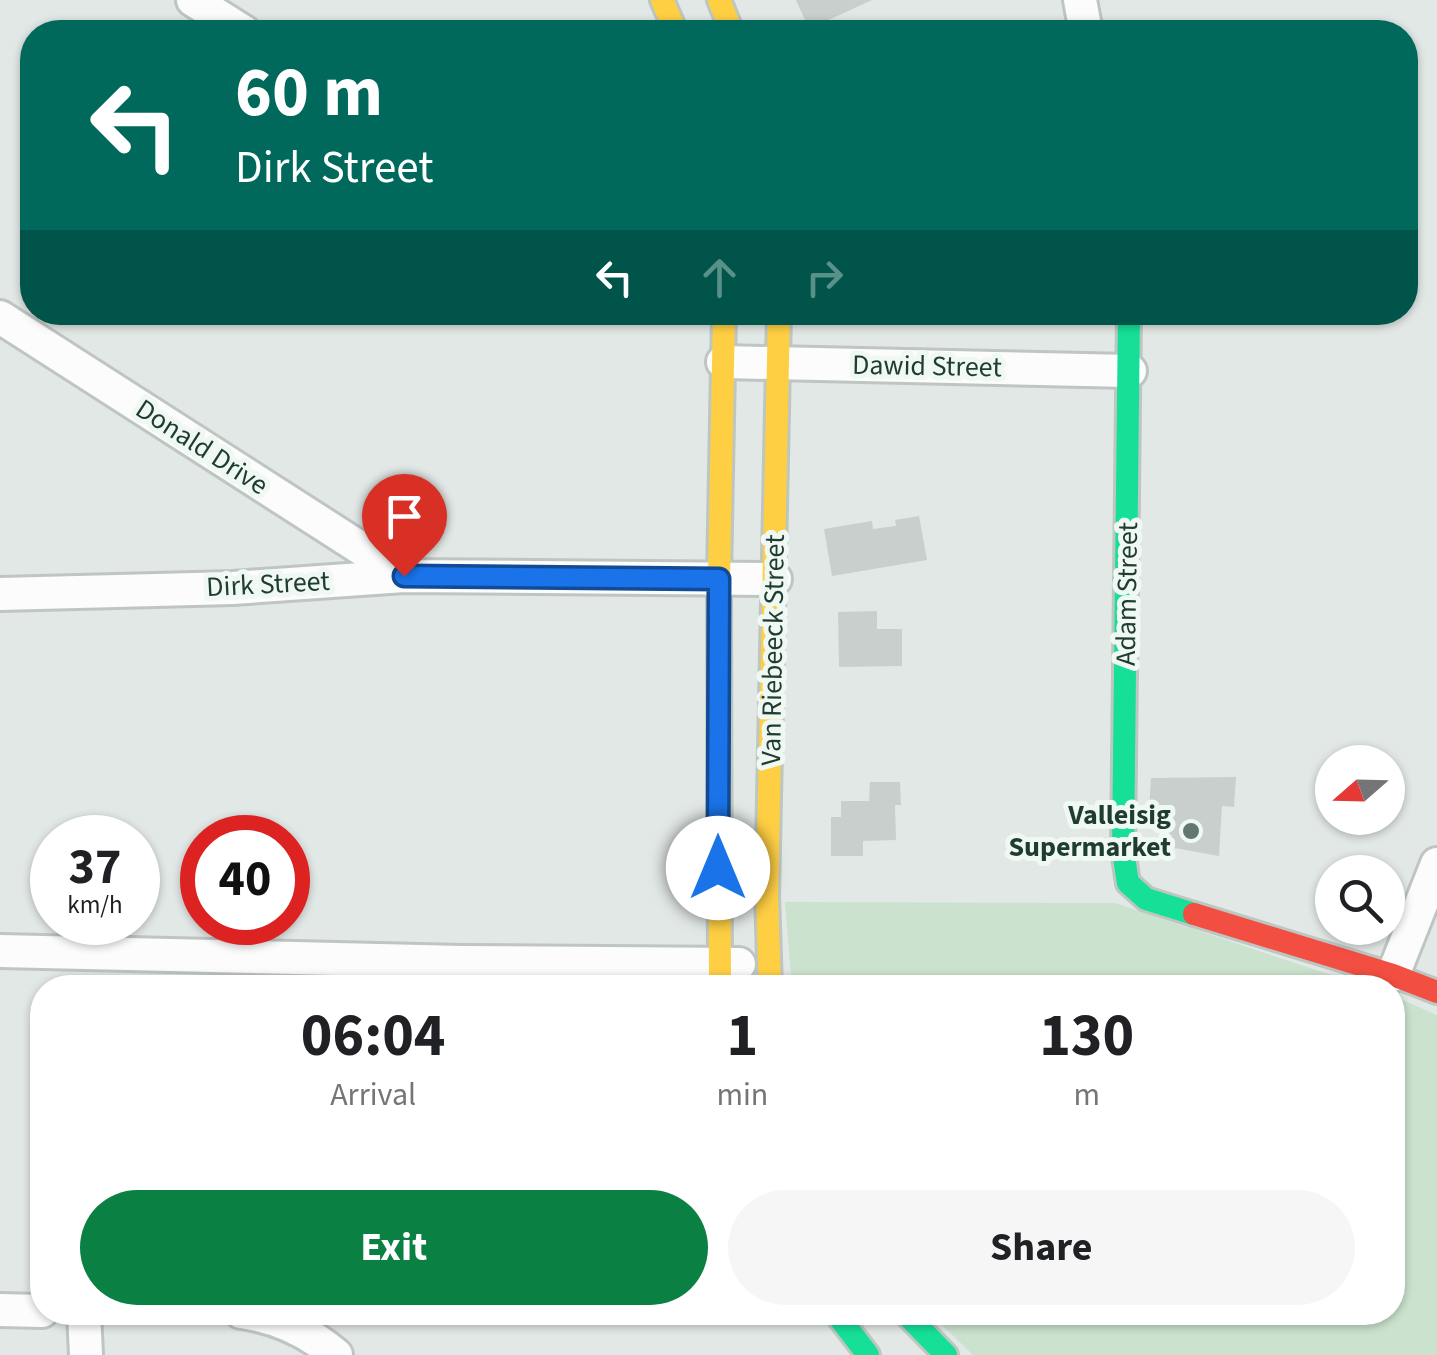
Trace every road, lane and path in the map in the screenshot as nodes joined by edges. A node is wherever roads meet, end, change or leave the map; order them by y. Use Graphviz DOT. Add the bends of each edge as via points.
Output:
graph roads {
  1 [pos="193,0"];
  2 [pos="225,20"];
  3 [pos="0,318"];
  4 [pos="724,325"];
  5 [pos="778,325"];
  6 [pos="1128,325"];
  7 [pos="724,362"];
  8 [pos="778,363"];
  9 [pos="1130,371"];
  10 [pos="404,576"];
  11 [pos="719,579"];
  12 [pos="775,579"];
  13 [pos="0,594"];
  14 [pos="1437,864"];
  15 [pos="0,951"];
  16 [pos="690,975"];
  17 [pos="719,975"];
  18 [pos="769,975"];
  19 [pos="1393,975"];
  20 [pos="1405,980"];
  21 [pos="1437,992"];
  22 [pos="0,1310"];
  23 [pos="30,1310"];
  24 [pos="85,1325"];
  25 [pos="290,1325"];
  26 [pos="845,1325"];
  27 [pos="917,1325"];
  28 [pos="86,1355"];
  29 [pos="336,1355"];
  30 [pos="868,1355"];
  31 [pos="946,1355"];
  1 -- 2 [label="street"];
  3 -- 10 [label="street, Donald Drive"];
  4 -- 7 [label="street, Van Riebeeck Street"];
  5 -- 8 [label="street, Van Riebeeck Street"];
  6 -- 9 [label="street, Adam Street"];
  7 -- 8 [label="street, Dawid Street"];
  7 -- 11 [label="street, Van Riebeeck Street"];
  8 -- 9 [label="street, Dawid Street"];
  8 -- 12 [label="street, Van Riebeeck Street"];
  9 -- 19 [label="street, Adam Street" via="1124,876 1146,899"];
  10 -- 11 [label="street, Dirk Street"];
  10 -- 13 [label="street, Dirk Street"];
  11 -- 12 [label="street, Dirk Street"];
  11 -- 17 [label="street, Van Riebeeck Street"];
  12 -- 18 [label="street, Van Riebeeck Street"];
  14 -- 19 [label="street"];
  15 -- 16 [label="street"];
  20 -- 21 [label="street"];
  22 -- 23 [label="street"];
  24 -- 28 [label="street"];
  25 -- 29 [label="street"];
  26 -- 30 [label="street"];
  27 -- 31 [label="street"];
}
